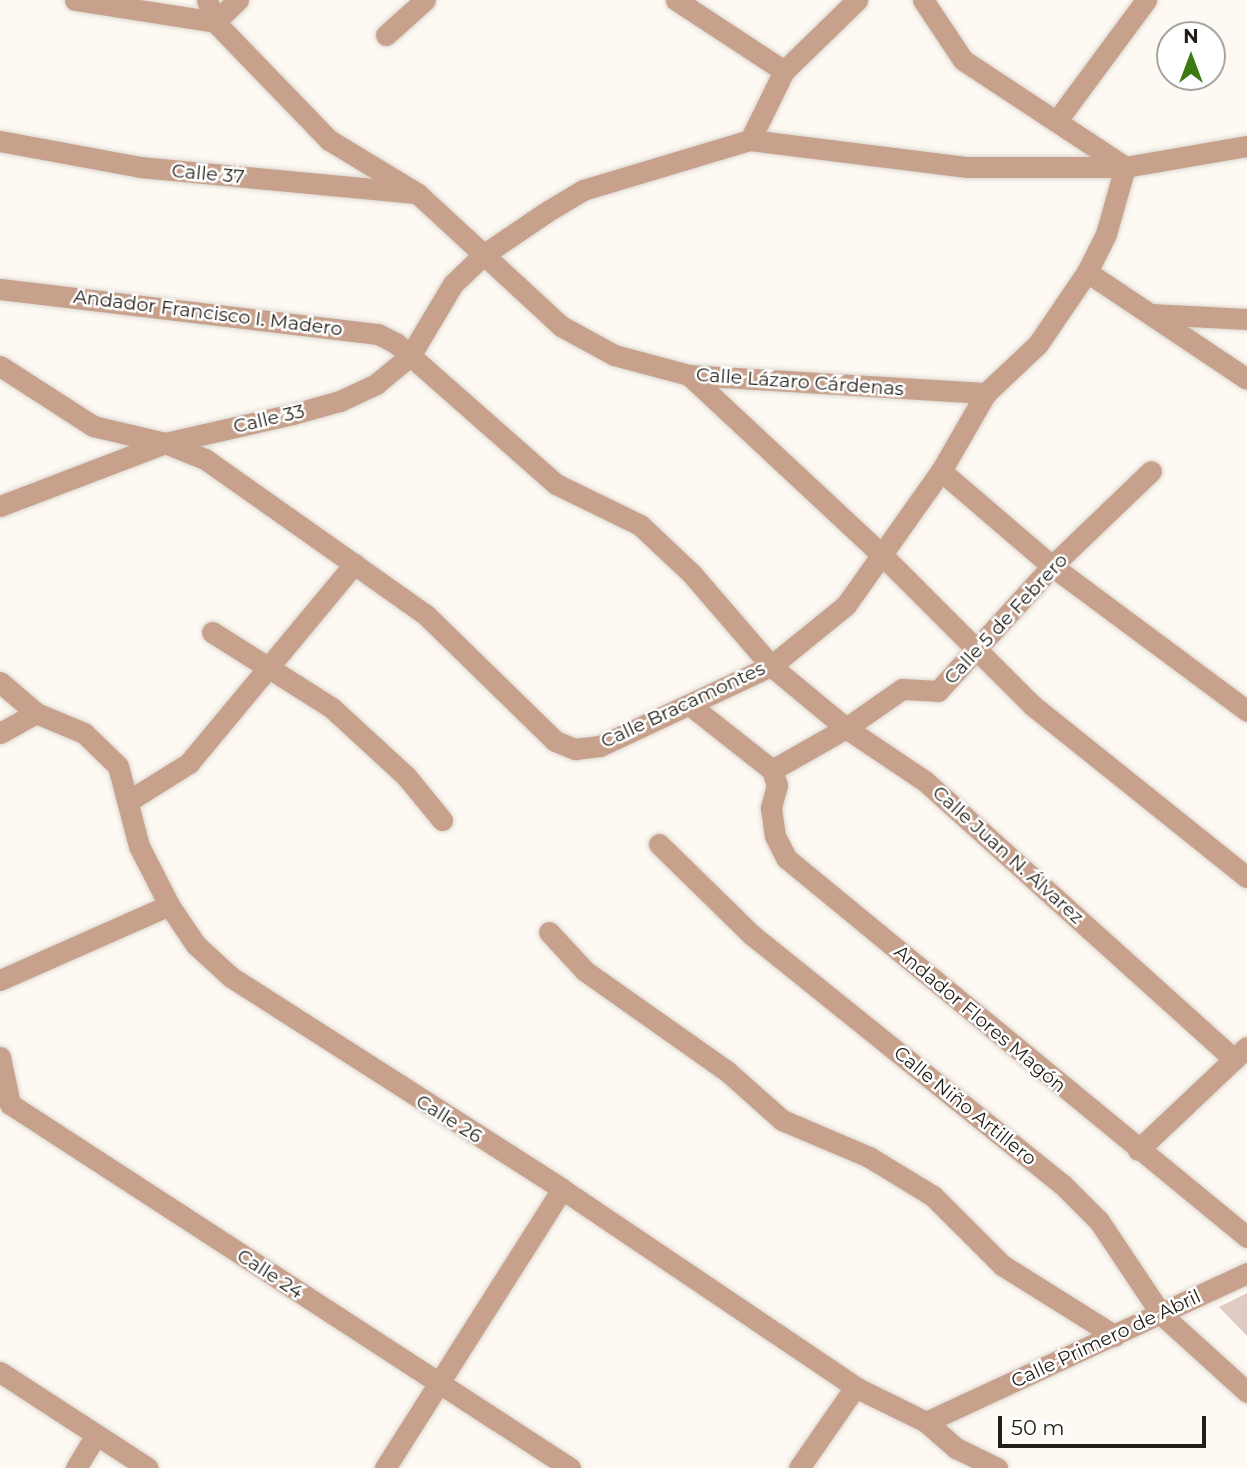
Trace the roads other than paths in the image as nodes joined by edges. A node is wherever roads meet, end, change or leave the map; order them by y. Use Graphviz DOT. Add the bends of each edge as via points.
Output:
graph roads {
  1 [pos="75,0"];
  2 [pos="207,0"];
  3 [pos="238,0"];
  4 [pos="425,0"];
  5 [pos="677,0"];
  6 [pos="857,0"];
  7 [pos="1146,0"];
  8 [pos="934,6"];
  9 [pos="215,22"];
  10 [pos="386,35"];
  11 [pos="784,71"];
  12 [pos="1058,119"];
  13 [pos="750,140"];
  14 [pos="0,141"];
  15 [pos="1247,146"];
  16 [pos="1125,167"];
  17 [pos="418,194"];
  18 [pos="483,255"];
  19 [pos="1087,272"];
  20 [pos="0,289"];
  21 [pos="1148,314"];
  22 [pos="1247,319"];
  23 [pos="410,355"];
  24 [pos="0,366"];
  25 [pos="690,375"];
  26 [pos="1247,379"];
  27 [pos="986,393"];
  28 [pos="164,443"];
  29 [pos="942,471"];
  30 [pos="1151,471"];
  31 [pos="0,506"];
  32 [pos="883,556"];
  33 [pos="354,564"];
  34 [pos="1052,566"];
  35 [pos="212,632"];
  36 [pos="972,649"];
  37 [pos="771,666"];
  38 [pos="269,667"];
  39 [pos="0,682"];
  40 [pos="691,706"];
  41 [pos="1247,711"];
  42 [pos="36,713"];
  43 [pos="846,728"];
  44 [pos="0,733"];
  45 [pos="772,770"];
  46 [pos="130,800"];
  47 [pos="442,820"];
  48 [pos="659,844"];
  49 [pos="1247,877"];
  50 [pos="169,905"];
  51 [pos="550,932"];
  52 [pos="0,980"];
  53 [pos="1241,1053"];
  54 [pos="0,1058"];
  55 [pos="5,1112"];
  56 [pos="1138,1150"];
  57 [pos="562,1189"];
  58 [pos="1247,1237"];
  59 [pos="1247,1273"];
  60 [pos="1161,1314"];
  61 [pos="1115,1336"];
  62 [pos="0,1372"];
  63 [pos="435,1383"];
  64 [pos="855,1387"];
  65 [pos="1247,1392"];
  66 [pos="926,1422"];
  67 [pos="96,1435"];
  68 [pos="76,1468"];
  69 [pos="148,1468"];
  70 [pos="385,1468"];
  71 [pos="570,1468"];
  72 [pos="799,1468"];
  73 [pos="997,1468"];
  1 -- 9 [label="street"];
  2 -- 9 [label="street"];
  3 -- 9 [label="street"];
  4 -- 10 [label="street"];
  5 -- 11 [label="street"];
  6 -- 11 [label="street"];
  7 -- 12 [label="street"];
  8 -- 12 [label="street" via="963,60"];
  9 -- 17 [label="street, Calle Lázaro Cárdenas" via="329,140"];
  11 -- 13 [label="street"];
  12 -- 16 [label="street"];
  13 -- 16 [label="street" via="967,167"];
  13 -- 18 [label="street, Calle 33" via="583,190"];
  14 -- 17 [label="street, Calle 37" via="140,167"];
  15 -- 16 [label="street"];
  16 -- 19 [label="street, Calle Bracamontes" via="1106,234"];
  17 -- 18 [label="street, Calle Lázaro Cárdenas" via="461,229"];
  18 -- 23 [label="street, Calle 33" via="453,284"];
  18 -- 25 [label="street, Calle Lázaro Cárdenas" via="561,326 614,355"];
  19 -- 21 [label="street"];
  19 -- 27 [label="street, Calle Bracamontes" via="1038,344"];
  20 -- 23 [label="street, Andador Francisco I. Madero" via="378,334"];
  21 -- 22 [label="street"];
  21 -- 26 [label="street"];
  23 -- 28 [label="street, Calle 33" via="376,384 340,401"];
  23 -- 37 [label="street, Andador Francisco I. Madero" via="556,484 640,525 692,574"];
  24 -- 28 [label="street, Calle Bracamontes" via="93,426"];
  25 -- 27 [label="street, Calle Lázaro Cárdenas"];
  25 -- 32 [label="street"];
  27 -- 29 [label="street, Calle Bracamontes"];
  28 -- 31 [label="street, Calle 33"];
  28 -- 33 [label="street, Calle Bracamontes" via="205,460"];
  29 -- 32 [label="street, Calle Bracamontes"];
  29 -- 34 [label="street"];
  30 -- 34 [label="street, Calle 5 de Febrero"];
  32 -- 36 [label="street"];
  32 -- 37 [label="street, Calle Bracamontes" via="846,605"];
  33 -- 38 [label="street"];
  33 -- 40 [label="street, Calle Bracamontes" via="426,615 555,741 575,749 600,746"];
  34 -- 36 [label="street, Calle 5 de Febrero"];
  34 -- 41 [label="street"];
  35 -- 38 [label="street"];
  36 -- 43 [label="street, Calle 5 de Febrero" via="938,691 927,694 908,686"];
  36 -- 49 [label="street" via="1032,705"];
  37 -- 40 [label="street, Calle Bracamontes"];
  37 -- 43 [label="street, Calle Juan N. Álvarez"];
  38 -- 46 [label="street" via="189,763"];
  38 -- 47 [label="street" via="332,708 406,776"];
  39 -- 42 [label="street, Calle 26"];
  40 -- 45 [label="street"];
  42 -- 44 [label="street"];
  42 -- 46 [label="street, Calle 26" via="84,733 118,766"];
  43 -- 45 [label="street, Calle 5 de Febrero"];
  43 -- 53 [label="street, Calle Juan N. Álvarez" via="925,781"];
  45 -- 56 [label="street, Andador Flores Magón" via="777,785 771,808 775,836 786,858"];
  46 -- 50 [label="street, Calle 26" via="139,846"];
  48 -- 60 [label="street, Calle Niño Artillero" via="752,935 1062,1184 1099,1222"];
  50 -- 52 [label="street"];
  50 -- 57 [label="street, Calle 26" via="195,945 231,977"];
  51 -- 61 [label="street" via="602,984 728,1072 782,1120 869,1157 933,1196 1002,1265"];
  53 -- 56 [label="street"];
  54 -- 55 [label="street, Calle 24"];
  55 -- 63 [label="street, Calle 24"];
  56 -- 58 [label="street, Andador Flores Magón"];
  57 -- 63 [label="street"];
  57 -- 64 [label="street, Calle 26"];
  59 -- 60 [label="street, Calle Primero de Abril"];
  60 -- 61 [label="street, Calle Primero de Abril"];
  60 -- 65 [label="street, Calle Niño Artillero"];
  61 -- 66 [label="street, Calle Primero de Abril"];
  62 -- 67 [label="street"];
  63 -- 70 [label="street"];
  63 -- 71 [label="street, Calle 24"];
  64 -- 66 [label="street, Calle 26"];
  64 -- 72 [label="street"];
  66 -- 73 [label="street, Calle 26" via="956,1448"];
  67 -- 68 [label="street"];
  67 -- 69 [label="street"];
}
